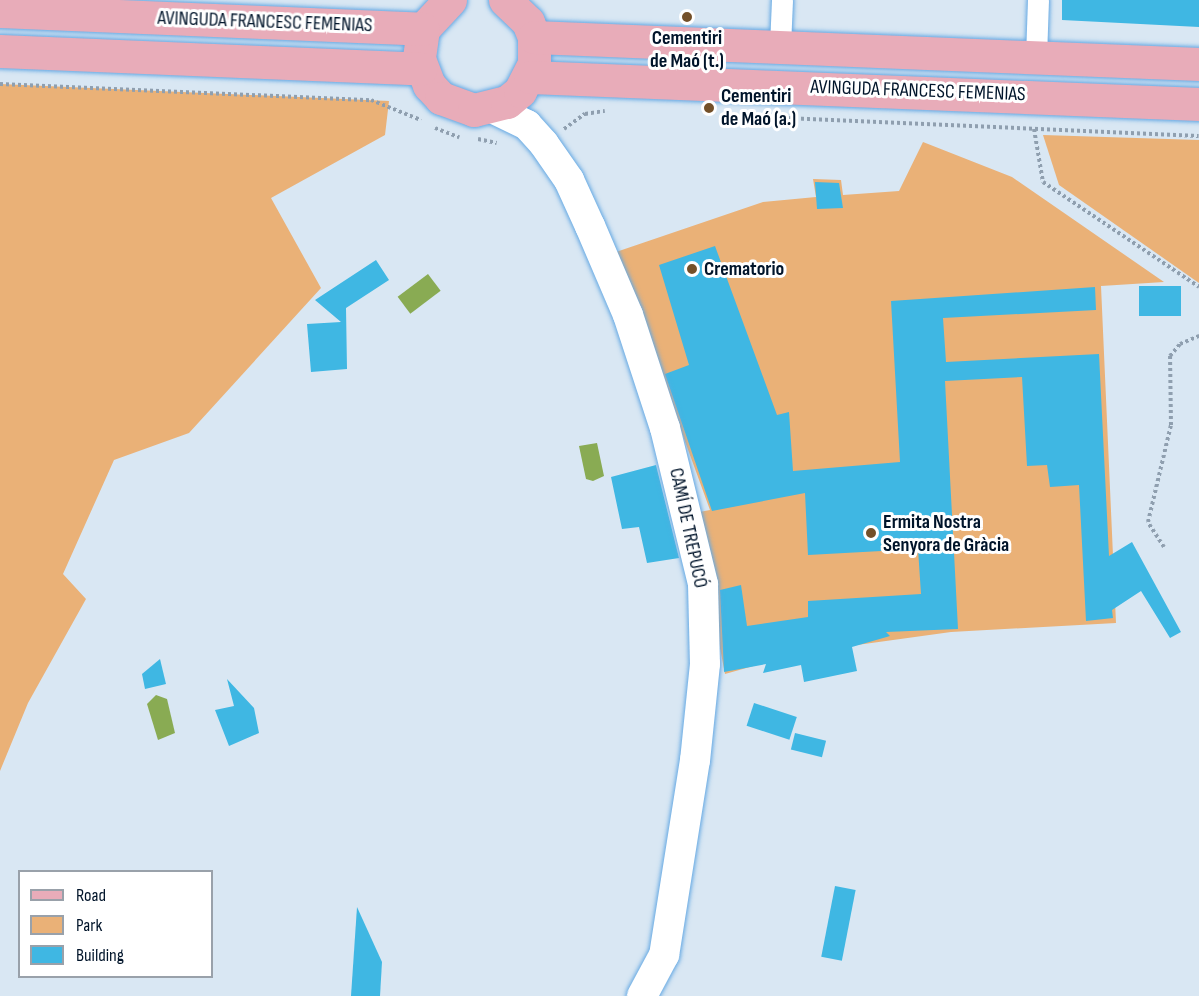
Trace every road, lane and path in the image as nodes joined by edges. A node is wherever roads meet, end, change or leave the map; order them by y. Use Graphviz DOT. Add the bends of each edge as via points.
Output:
graph roads {
  1 [pos="450,0"];
  2 [pos="505,0"];
  3 [pos="782,0"];
  4 [pos="1038,0"];
  5 [pos="0,11"];
  6 [pos="423,29"];
  7 [pos="534,37"];
  8 [pos="780,46"];
  9 [pos="0,51"];
  10 [pos="1036,57"];
  11 [pos="1199,64"];
  12 [pos="421,69"];
  13 [pos="530,77"];
  14 [pos="0,84"];
  15 [pos="1032,96"];
  16 [pos="1199,104"];
  17 [pos="492,108"];
  18 [pos="616,111"];
  19 [pos="736,116"];
  20 [pos="1034,129"];
  21 [pos="1199,136"];
  22 [pos="544,144"];
  23 [pos="506,146"];
  24 [pos="1199,287"];
  25 [pos="1199,336"];
  26 [pos="1164,546"];
  27 [pos="642,996"];
  1 -- 6 [label="main road"];
  2 -- 7 [label="main road" via="518,9"];
  3 -- 8 [label="street"];
  4 -- 10 [label="street"];
  5 -- 6 [label="main road, AVINGUDA FRANCESC FEMENIAS"];
  6 -- 12 [label="main road" via="418,49"];
  7 -- 8 [label="main road, AVINGUDA FRANCESC FEMENIAS"];
  7 -- 13 [label="main road"];
  8 -- 10 [label="main road, AVINGUDA FRANCESC FEMENIAS"];
  9 -- 12 [label="main road, AVINGUDA FRANCESC FEMENIAS"];
  10 -- 11 [label="main road, AVINGUDA FRANCESC FEMENIAS"];
  12 -- 17 [label="main road" via="441,98 474,110"];
  13 -- 15 [label="main road, AVINGUDA FRANCESC FEMENIAS"];
  13 -- 17 [label="main road" via="507,102"];
  14 -- 23 [label="path" via="371,100 403,111 447,135"];
  15 -- 16 [label="main road, AVINGUDA FRANCESC FEMENIAS"];
  15 -- 20 [label="path"];
  17 -- 22 [label="street, CAMÍ DE TREPUCÓ" via="528,125"];
  18 -- 22 [label="path" via="585,114"];
  19 -- 20 [label="path"];
  20 -- 21 [label="path"];
  20 -- 24 [label="path" via="1042,182"];
  22 -- 27 [label="street, CAMÍ DE TREPUCÓ" via="569,180 628,315 665,428 703,584 705,664 695,760 664,955"];
  25 -- 26 [label="path" via="1179,344 1170,356 1171,425 1148,522"];
}
